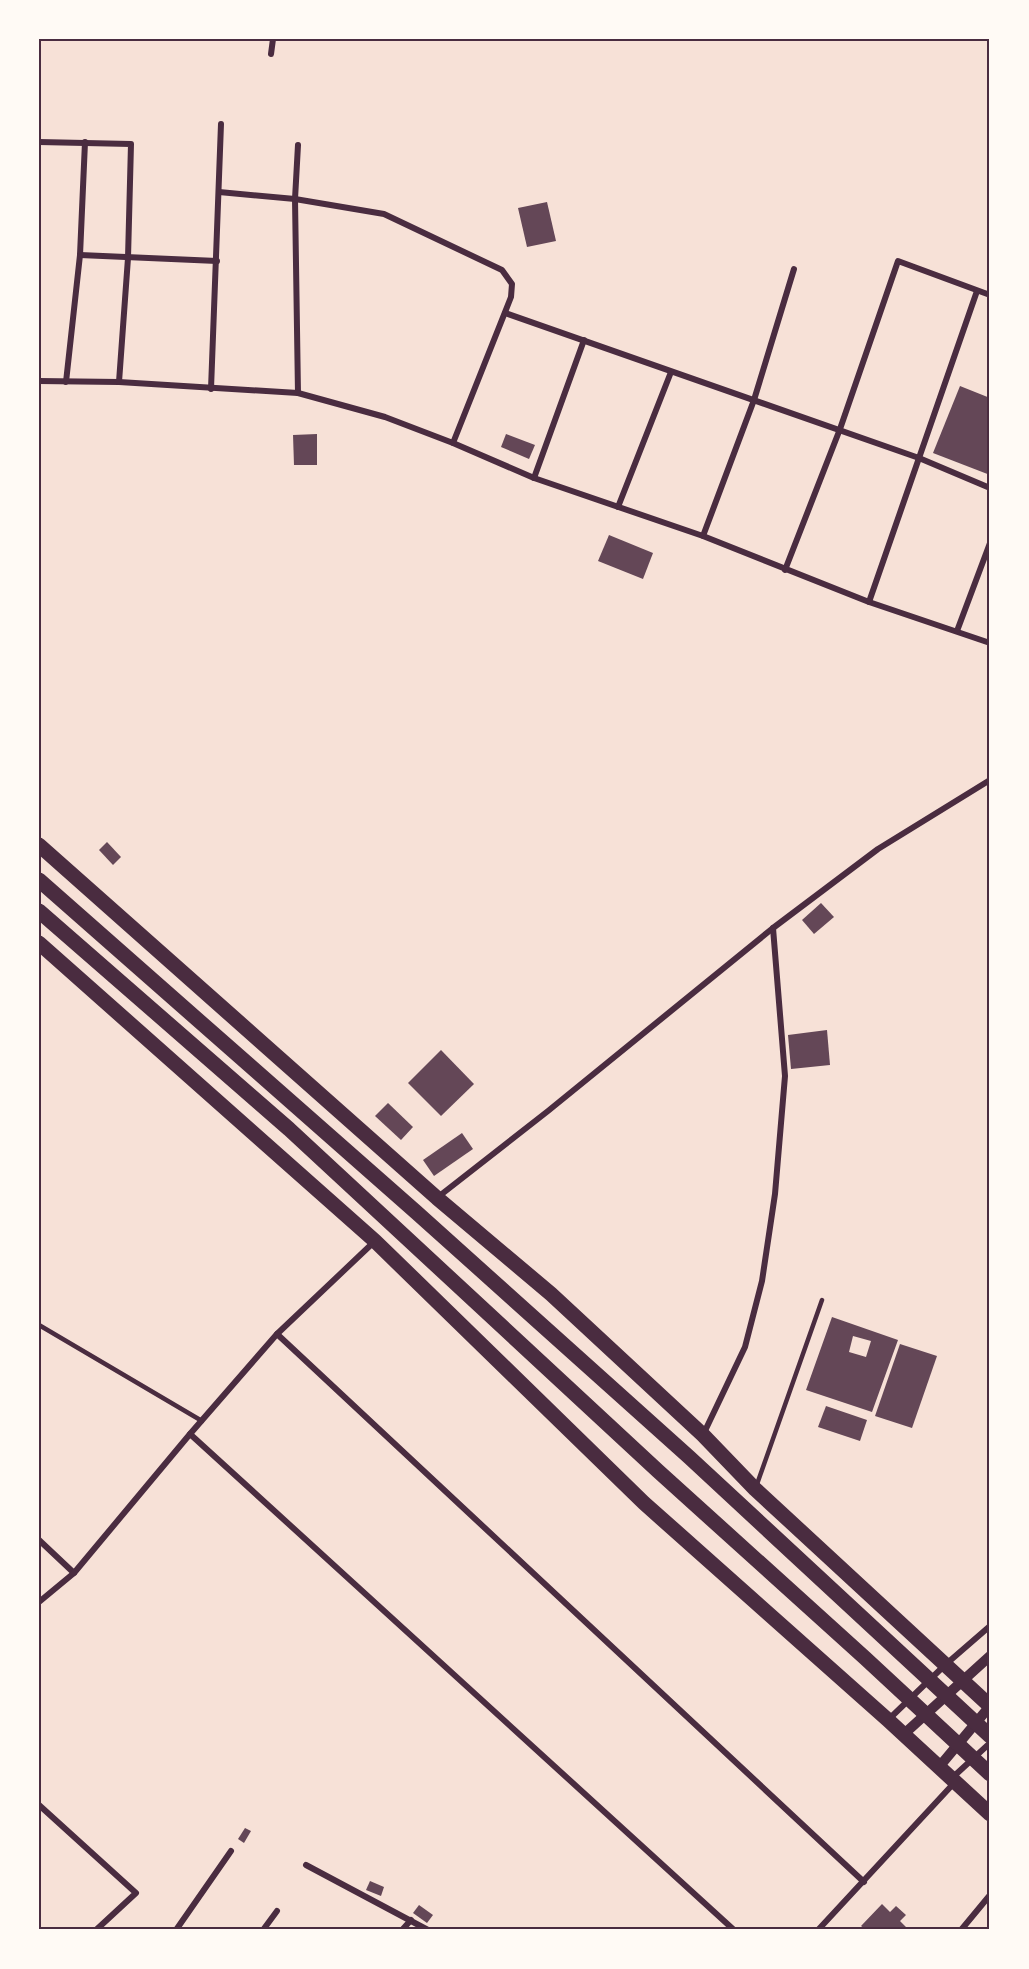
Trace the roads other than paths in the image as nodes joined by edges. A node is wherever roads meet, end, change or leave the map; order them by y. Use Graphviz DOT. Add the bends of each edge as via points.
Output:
graph roads {
  1 [pos="273,39"];
  2 [pos="271,54"];
  3 [pos="221,124"];
  4 [pos="39,142"];
  5 [pos="85,142"];
  6 [pos="298,146"];
  7 [pos="219,192"];
  8 [pos="296,199"];
  9 [pos="80,255"];
  10 [pos="128,258"];
  11 [pos="217,261"];
  12 [pos="794,269"];
  13 [pos="977,291"];
  14 [pos="990,296"];
  15 [pos="505,313"];
  16 [pos="584,340"];
  17 [pos="671,372"];
  18 [pos="39,381"];
  19 [pos="66,382"];
  20 [pos="119,382"];
  21 [pos="211,389"];
  22 [pos="298,393"];
  23 [pos="754,400"];
  24 [pos="840,429"];
  25 [pos="453,443"];
  26 [pos="919,458"];
  27 [pos="534,478"];
  28 [pos="990,488"];
  29 [pos="618,507"];
  30 [pos="703,536"];
  31 [pos="990,543"];
  32 [pos="786,570"];
  33 [pos="869,602"];
  34 [pos="957,631"];
  35 [pos="990,644"];
  36 [pos="990,780"];
  37 [pos="39,845"];
  38 [pos="39,880"];
  39 [pos="39,910"];
  40 [pos="773,928"];
  41 [pos="39,943"];
  42 [pos="437,1198"];
  43 [pos="375,1241"];
  44 [pos="822,1300"];
  45 [pos="39,1325"];
  46 [pos="277,1334"];
  47 [pos="202,1421"];
  48 [pos="190,1434"];
  49 [pos="703,1435"];
  50 [pos="755,1489"];
  51 [pos="39,1540"];
  52 [pos="74,1573"];
  53 [pos="39,1602"];
  54 [pos="990,1626"];
  55 [pos="990,1656"];
  56 [pos="945,1665"];
  57 [pos="962,1680"];
  58 [pos="990,1706"];
  59 [pos="888,1720"];
  60 [pos="904,1734"];
  61 [pos="990,1736"];
  62 [pos="990,1743"];
  63 [pos="939,1767"];
  64 [pos="990,1774"];
  65 [pos="954,1780"];
  66 [pos="39,1804"];
  67 [pos="990,1814"];
  68 [pos="231,1851"];
  69 [pos="306,1865"];
  70 [pos="864,1882"];
  71 [pos="990,1895"];
  72 [pos="277,1911"];
  73 [pos="411,1920"];
  74 [pos="96,1930"];
  75 [pos="176,1930"];
  76 [pos="263,1930"];
  77 [pos="402,1930"];
  78 [pos="428,1930"];
  79 [pos="734,1930"];
  80 [pos="818,1930"];
  81 [pos="961,1930"];
  1 -- 2 [label="street"];
  3 -- 7 [label="street"];
  4 -- 5 [label="street"];
  5 -- 9 [label="street"];
  5 -- 10 [label="street" via="131,144"];
  6 -- 8 [label="street"];
  7 -- 8 [label="street"];
  7 -- 11 [label="street"];
  8 -- 15 [label="street" via="384,214 502,270 512,284"];
  8 -- 22 [label="street"];
  9 -- 10 [label="street"];
  9 -- 19 [label="street"];
  10 -- 11 [label="street"];
  10 -- 20 [label="street"];
  11 -- 21 [label="street"];
  12 -- 23 [label="street"];
  13 -- 14 [label="street"];
  13 -- 24 [label="street" via="898,261"];
  13 -- 26 [label="street"];
  15 -- 16 [label="street"];
  15 -- 25 [label="street"];
  16 -- 17 [label="street"];
  16 -- 27 [label="street"];
  17 -- 23 [label="street"];
  17 -- 29 [label="street"];
  18 -- 19 [label="street"];
  19 -- 20 [label="street"];
  20 -- 21 [label="street"];
  21 -- 22 [label="street"];
  22 -- 25 [label="street" via="385,417"];
  23 -- 24 [label="street"];
  23 -- 30 [label="street"];
  24 -- 26 [label="street"];
  24 -- 32 [label="street"];
  25 -- 27 [label="street"];
  26 -- 28 [label="street"];
  26 -- 33 [label="street"];
  27 -- 29 [label="street"];
  29 -- 30 [label="street"];
  30 -- 32 [label="street"];
  31 -- 34 [label="street"];
  32 -- 33 [label="street"];
  33 -- 34 [label="street"];
  34 -- 35 [label="street"];
  36 -- 40 [label="street" via="878,849"];
  37 -- 42 [label="main road"];
  38 -- 61 [label="main road" via="681,1449"];
  39 -- 64 [label="main road" via="289,1129"];
  40 -- 42 [label="street"];
  40 -- 49 [label="street" via="785,1076 775,1194 762,1281 745,1347"];
  41 -- 43 [label="main road"];
  42 -- 49 [label="main road" via="551,1294"];
  43 -- 46 [label="street"];
  43 -- 59 [label="main road" via="644,1503"];
  44 -- 50 [label="lane"];
  45 -- 47 [label="lane"];
  46 -- 47 [label="street"];
  46 -- 70 [label="street"];
  47 -- 48 [label="street"];
  48 -- 52 [label="street"];
  48 -- 79 [label="street"];
  49 -- 50 [label="main road"];
  50 -- 56 [label="main road"];
  51 -- 52 [label="street"];
  52 -- 53 [label="street"];
  54 -- 56 [label="street"];
  55 -- 57 [label="street"];
  56 -- 57 [label="main road"];
  56 -- 59 [label="street"];
  57 -- 58 [label="main road"];
  57 -- 60 [label="street"];
  58 -- 63 [label="street"];
  59 -- 60 [label="main road"];
  60 -- 63 [label="main road"];
  62 -- 65 [label="street"];
  63 -- 65 [label="main road"];
  65 -- 67 [label="main road"];
  65 -- 70 [label="street"];
  66 -- 74 [label="street" via="136,1893"];
  68 -- 75 [label="street"];
  69 -- 73 [label="street"];
  70 -- 80 [label="street"];
  71 -- 81 [label="street"];
  72 -- 76 [label="street"];
  73 -- 77 [label="street"];
  73 -- 78 [label="street"];
}
